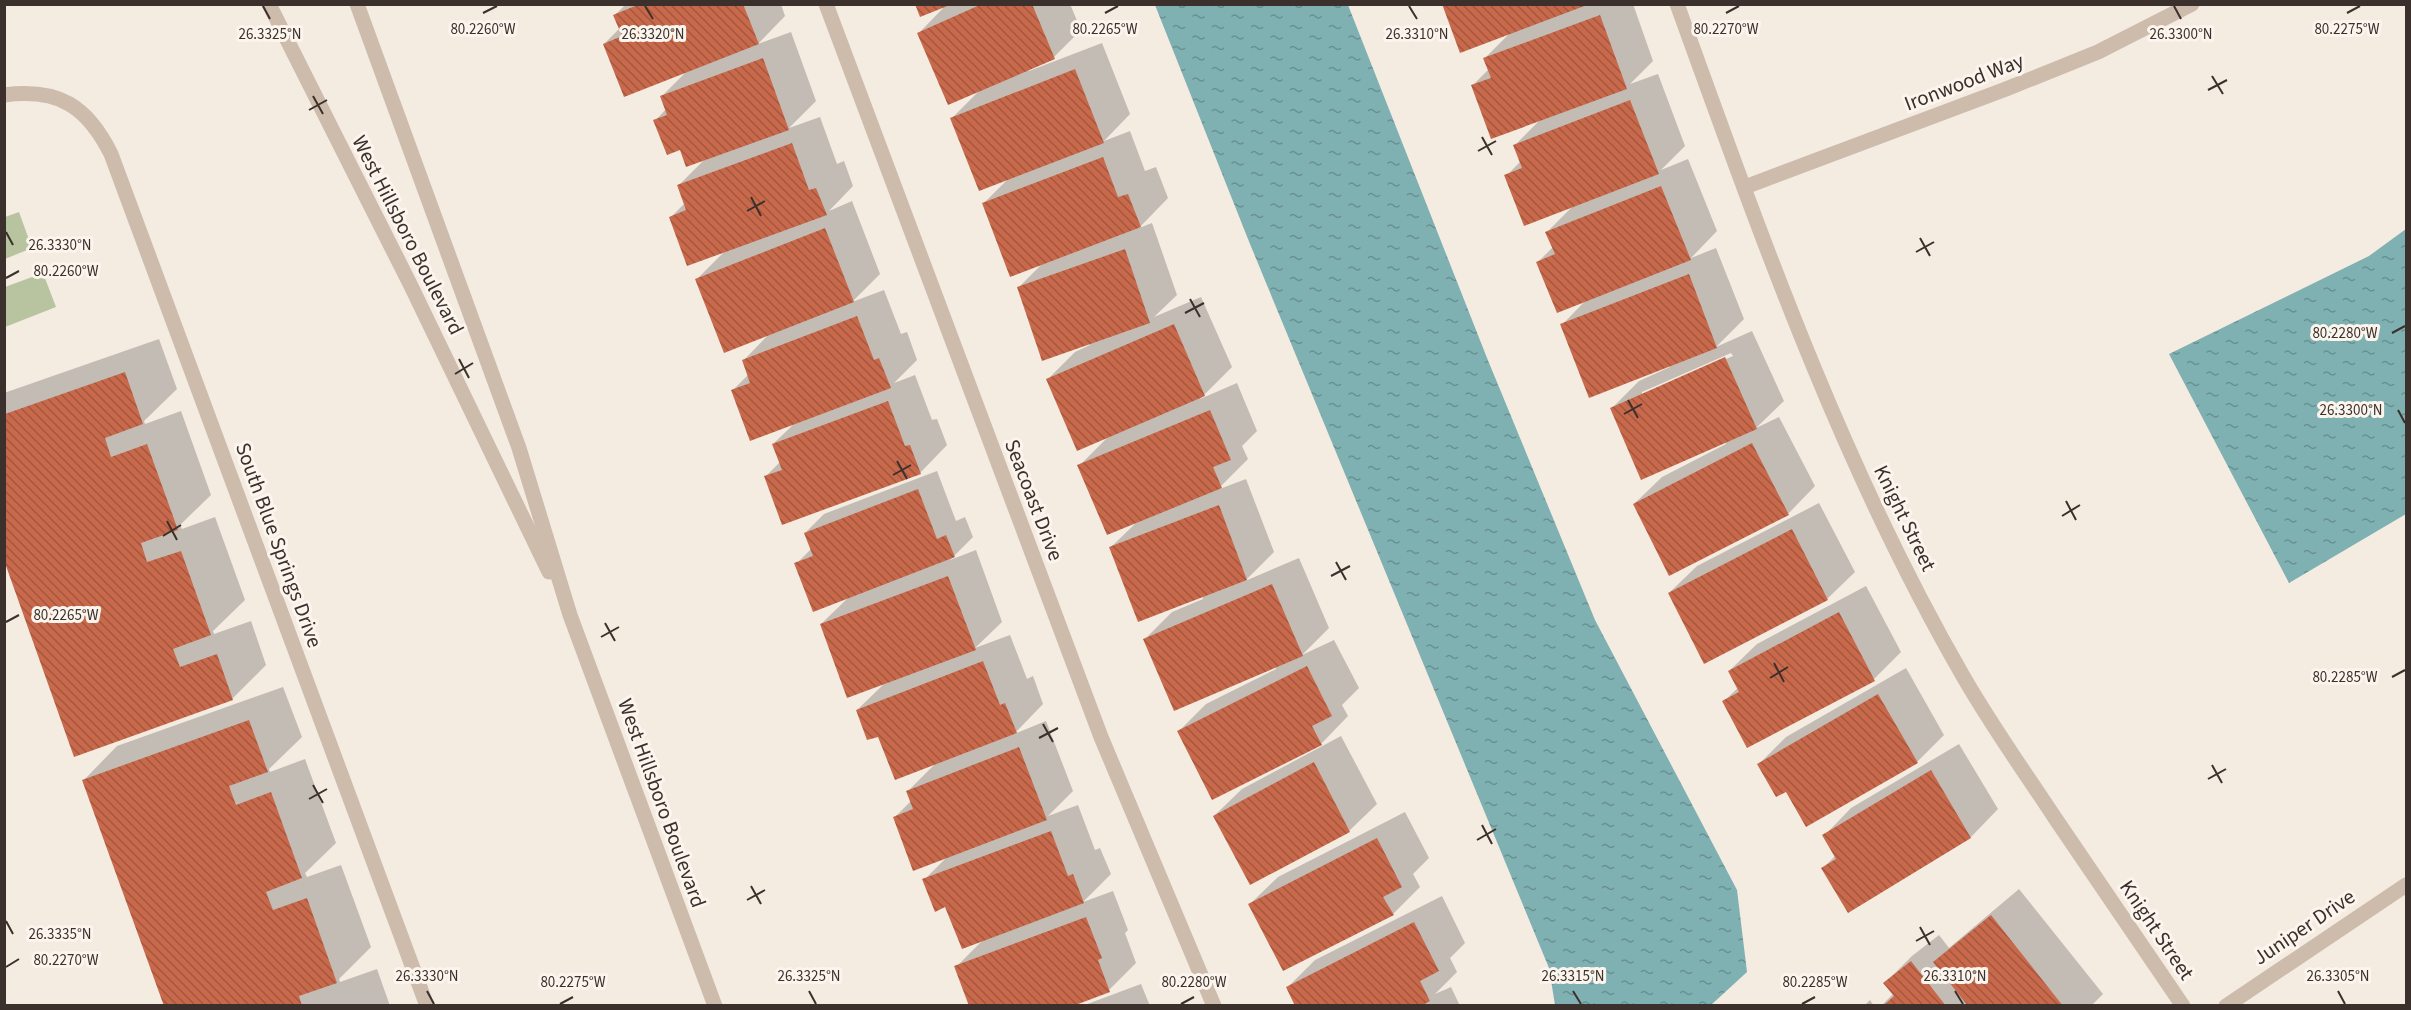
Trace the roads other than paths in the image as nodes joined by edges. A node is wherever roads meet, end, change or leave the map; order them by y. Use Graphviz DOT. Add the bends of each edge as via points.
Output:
graph roads {
  1 [pos="269,4"];
  2 [pos="357,4"];
  3 [pos="826,4"];
  4 [pos="1677,4"];
  5 [pos="2192,4"];
  6 [pos="4,95"];
  7 [pos="1745,187"];
  8 [pos="570,615"];
  9 [pos="2406,885"];
  10 [pos="427,1005"];
  11 [pos="715,1005"];
  12 [pos="1214,1005"];
  13 [pos="2183,1005"];
  14 [pos="2226,1005"];
  1 -- 8 [label="street, West Hillsboro Boulevard"];
  2 -- 8 [label="street, West Hillsboro Boulevard" via="519,448"];
  3 -- 12 [label="street, Seacoast Drive" via="1101,736"];
  4 -- 7 [label="street, Knight Street"];
  5 -- 7 [label="street, Ironwood Way" via="2098,52"];
  6 -- 10 [label="street, South Blue Springs Drive" via="30,93 63,99 78,107 103,138"];
  7 -- 13 [label="street, Knight Street" via="1839,428 1919,596 1963,677 2017,762"];
  8 -- 11 [label="street, West Hillsboro Boulevard"];
  9 -- 14 [label="street, Juniper Drive"];
}
